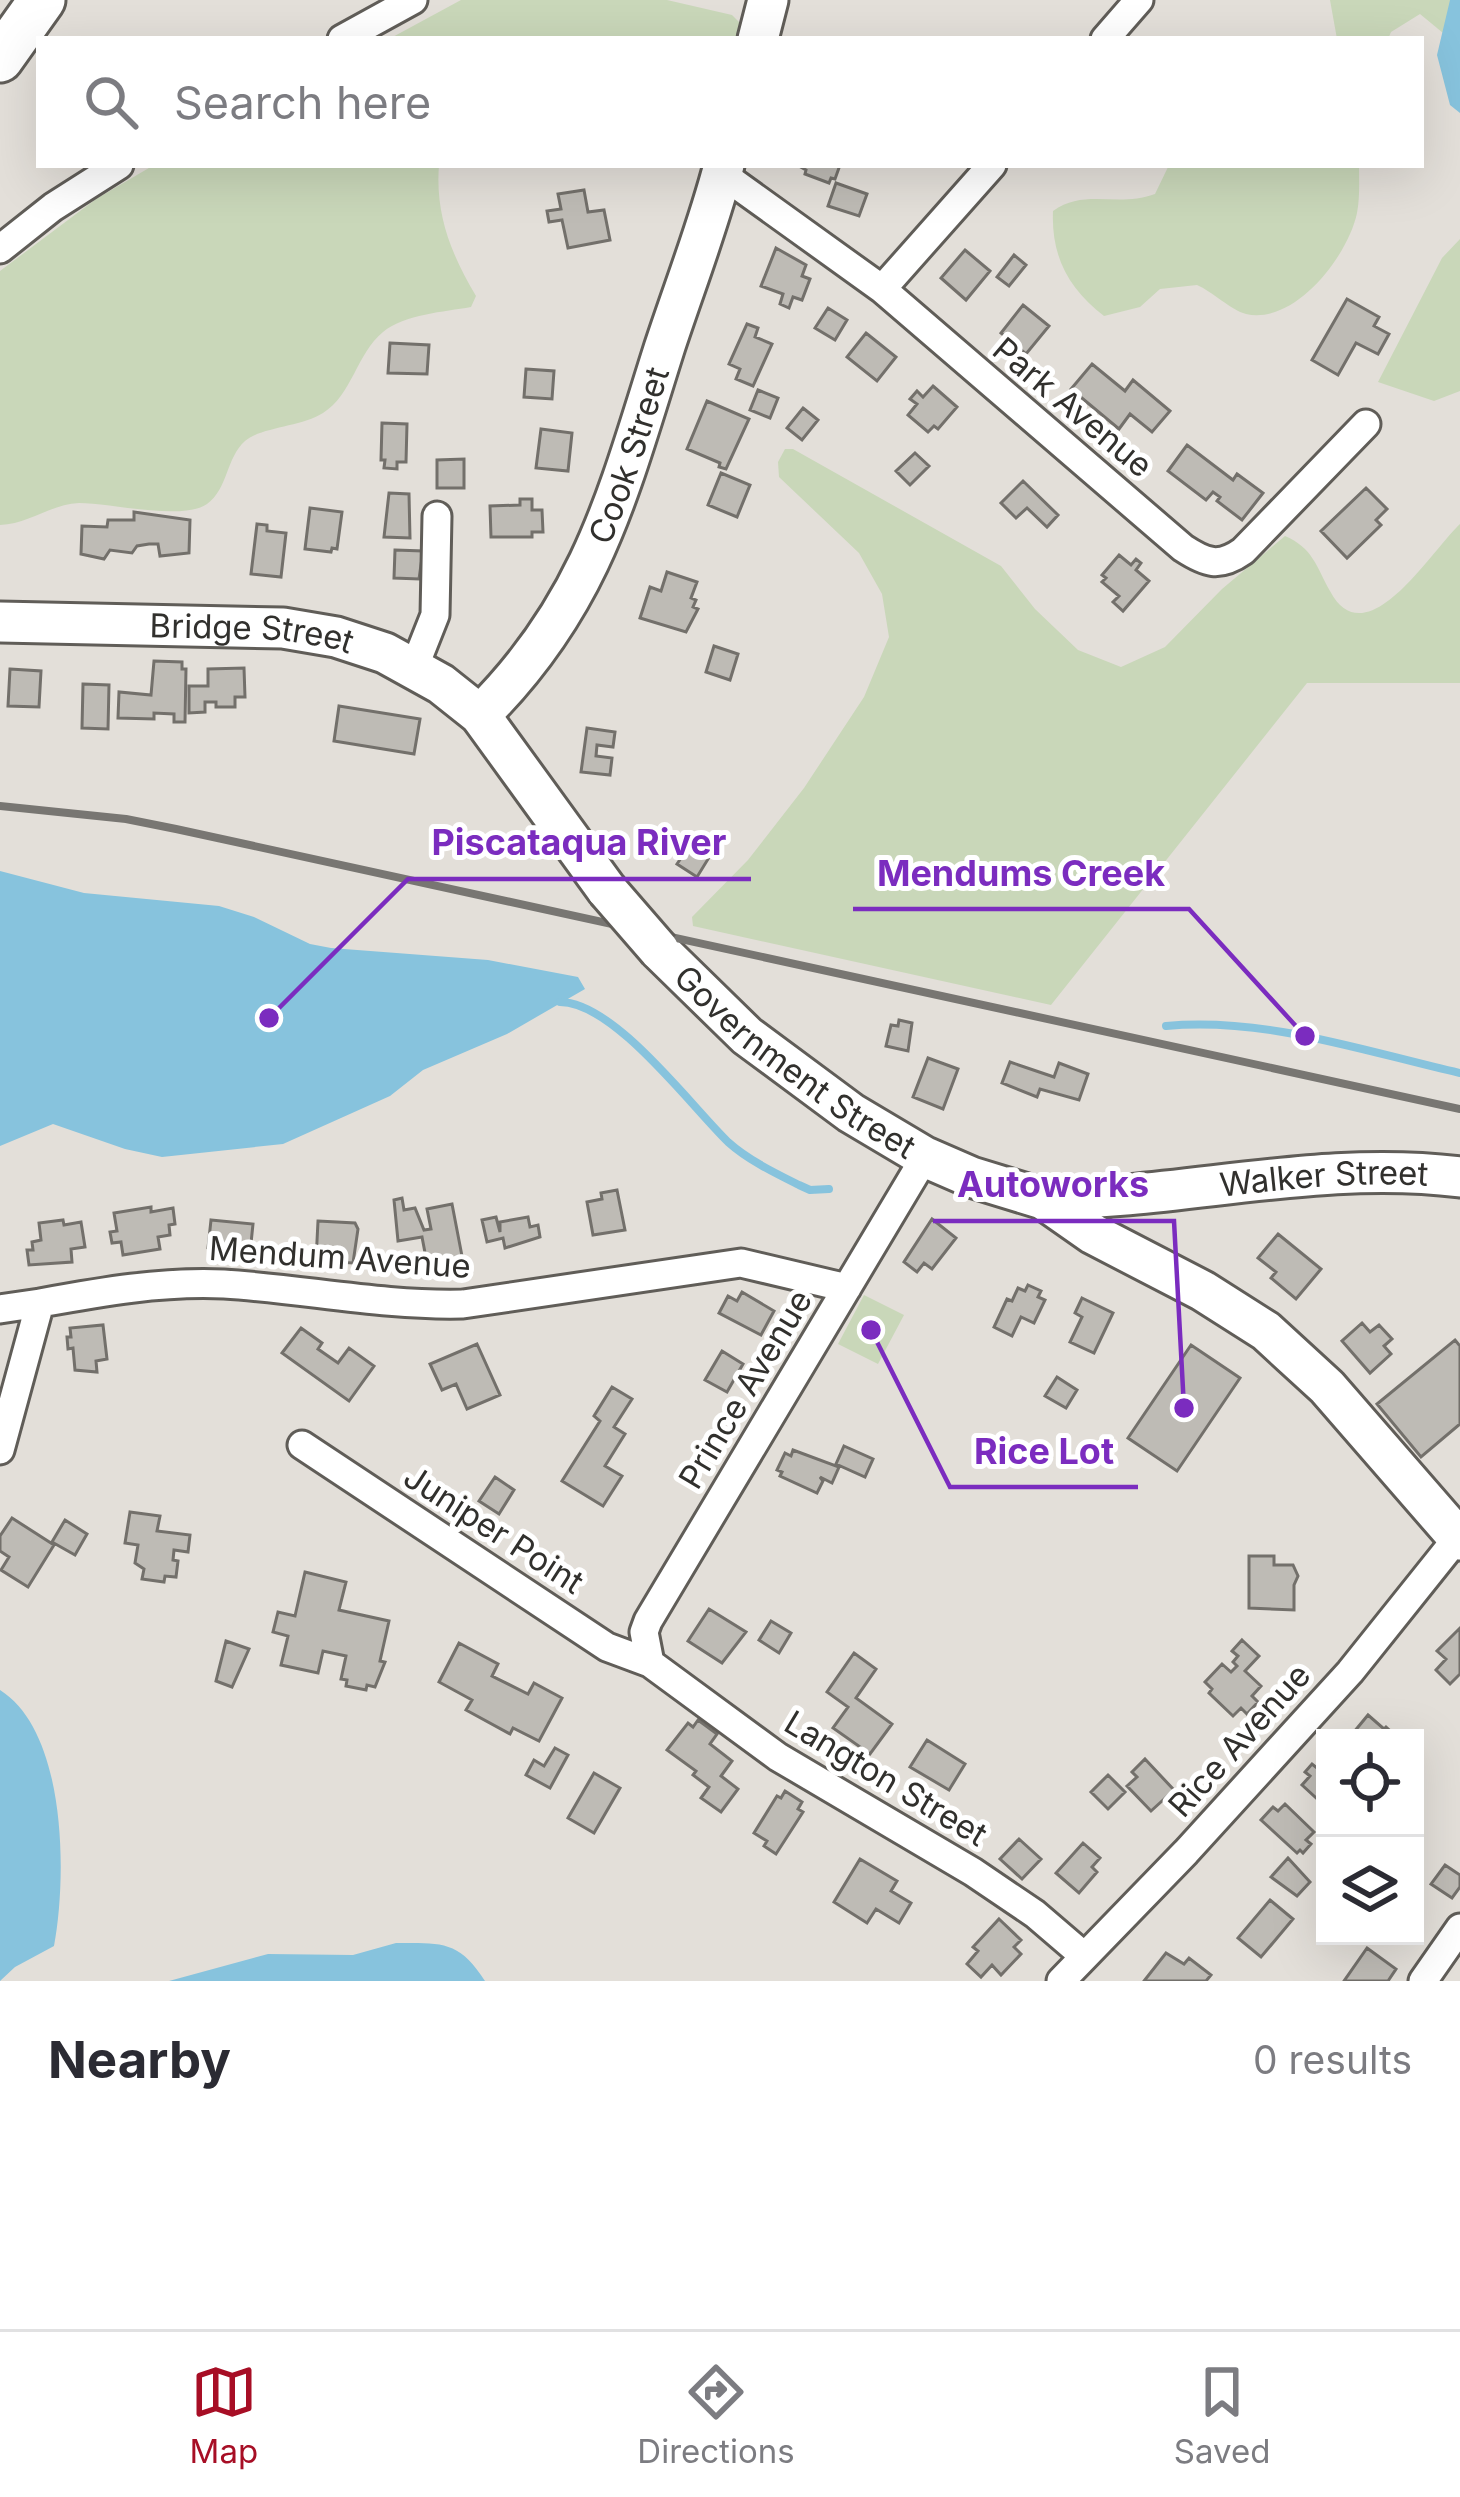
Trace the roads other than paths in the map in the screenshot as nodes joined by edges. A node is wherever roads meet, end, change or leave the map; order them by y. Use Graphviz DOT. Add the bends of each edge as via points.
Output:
graph roads {
  1 [pos="10,0"];
  2 [pos="42,0"];
  3 [pos="413,0"];
  4 [pos="768,0"];
  5 [pos="1132,3"];
  6 [pos="0,14"];
  7 [pos="347,36"];
  8 [pos="759,36"];
  9 [pos="1107,36"];
  10 [pos="0,59"];
  11 [pos="114,168"];
  12 [pos="989,168"];
  13 [pos="723,170"];
  14 [pos="0,249"];
  15 [pos="882,289"];
  16 [pos="1366,424"];
  17 [pos="437,516"];
  18 [pos="0,622"];
  19 [pos="414,668"];
  20 [pos="480,715"];
  21 [pos="925,1156"];
  22 [pos="1460,1178"];
  23 [pos="1043,1199"];
  24 [pos="848,1288"];
  25 [pos="40,1303"];
  26 [pos="0,1309"];
  27 [pos="302,1445"];
  28 [pos="0,1450"];
  29 [pos="1455,1525"];
  30 [pos="650,1663"];
  31 [pos="1460,1928"];
  32 [pos="1084,1956"];
  33 [pos="1061,1981"];
  34 [pos="1423,1981"];
  1 -- 6 [label="main road"];
  2 -- 10 [label="main road"];
  3 -- 7 [label="street"];
  4 -- 8 [label="main road"];
  5 -- 9 [label="street"];
  11 -- 14 [label="street"];
  12 -- 15 [label="street"];
  13 -- 15 [label="street, Park Avenue"];
  13 -- 20 [label="main road, Cook Street" via="588,569 533,658"];
  15 -- 16 [label="street, Park Avenue" via="1207,562 1243,551"];
  17 -- 19 [label="street" via="435,615"];
  18 -- 19 [label="main road, Bridge Street" via="283,628 362,644"];
  19 -- 20 [label="main road, Bridge Street"];
  20 -- 21 [label="main road, Government Street, bridge" via="659,950 788,1070"];
  21 -- 23 [label="main road, Government Street"];
  21 -- 24 [label="street, Prince Avenue"];
  22 -- 23 [label="main road, Walker Street" via="1316,1174"];
  23 -- 29 [label="main road, Government Street" via="1266,1331"];
  24 -- 25 [label="street, Mendum Avenue" via="741,1263 463,1304 192,1283"];
  24 -- 30 [label="street, Prince Avenue" via="648,1621"];
  25 -- 26 [label="street, Mendum Avenue"];
  25 -- 28 [label="street"];
  27 -- 30 [label="street, Juniper Point" via="607,1647"];
  29 -- 32 [label="street, Rice Avenue" via="1350,1672"];
  30 -- 32 [label="street, Langton Street" via="760,1745 1011,1897"];
  31 -- 34 [label="street"];
  32 -- 33 [label="street, Rice Avenue"];
}
